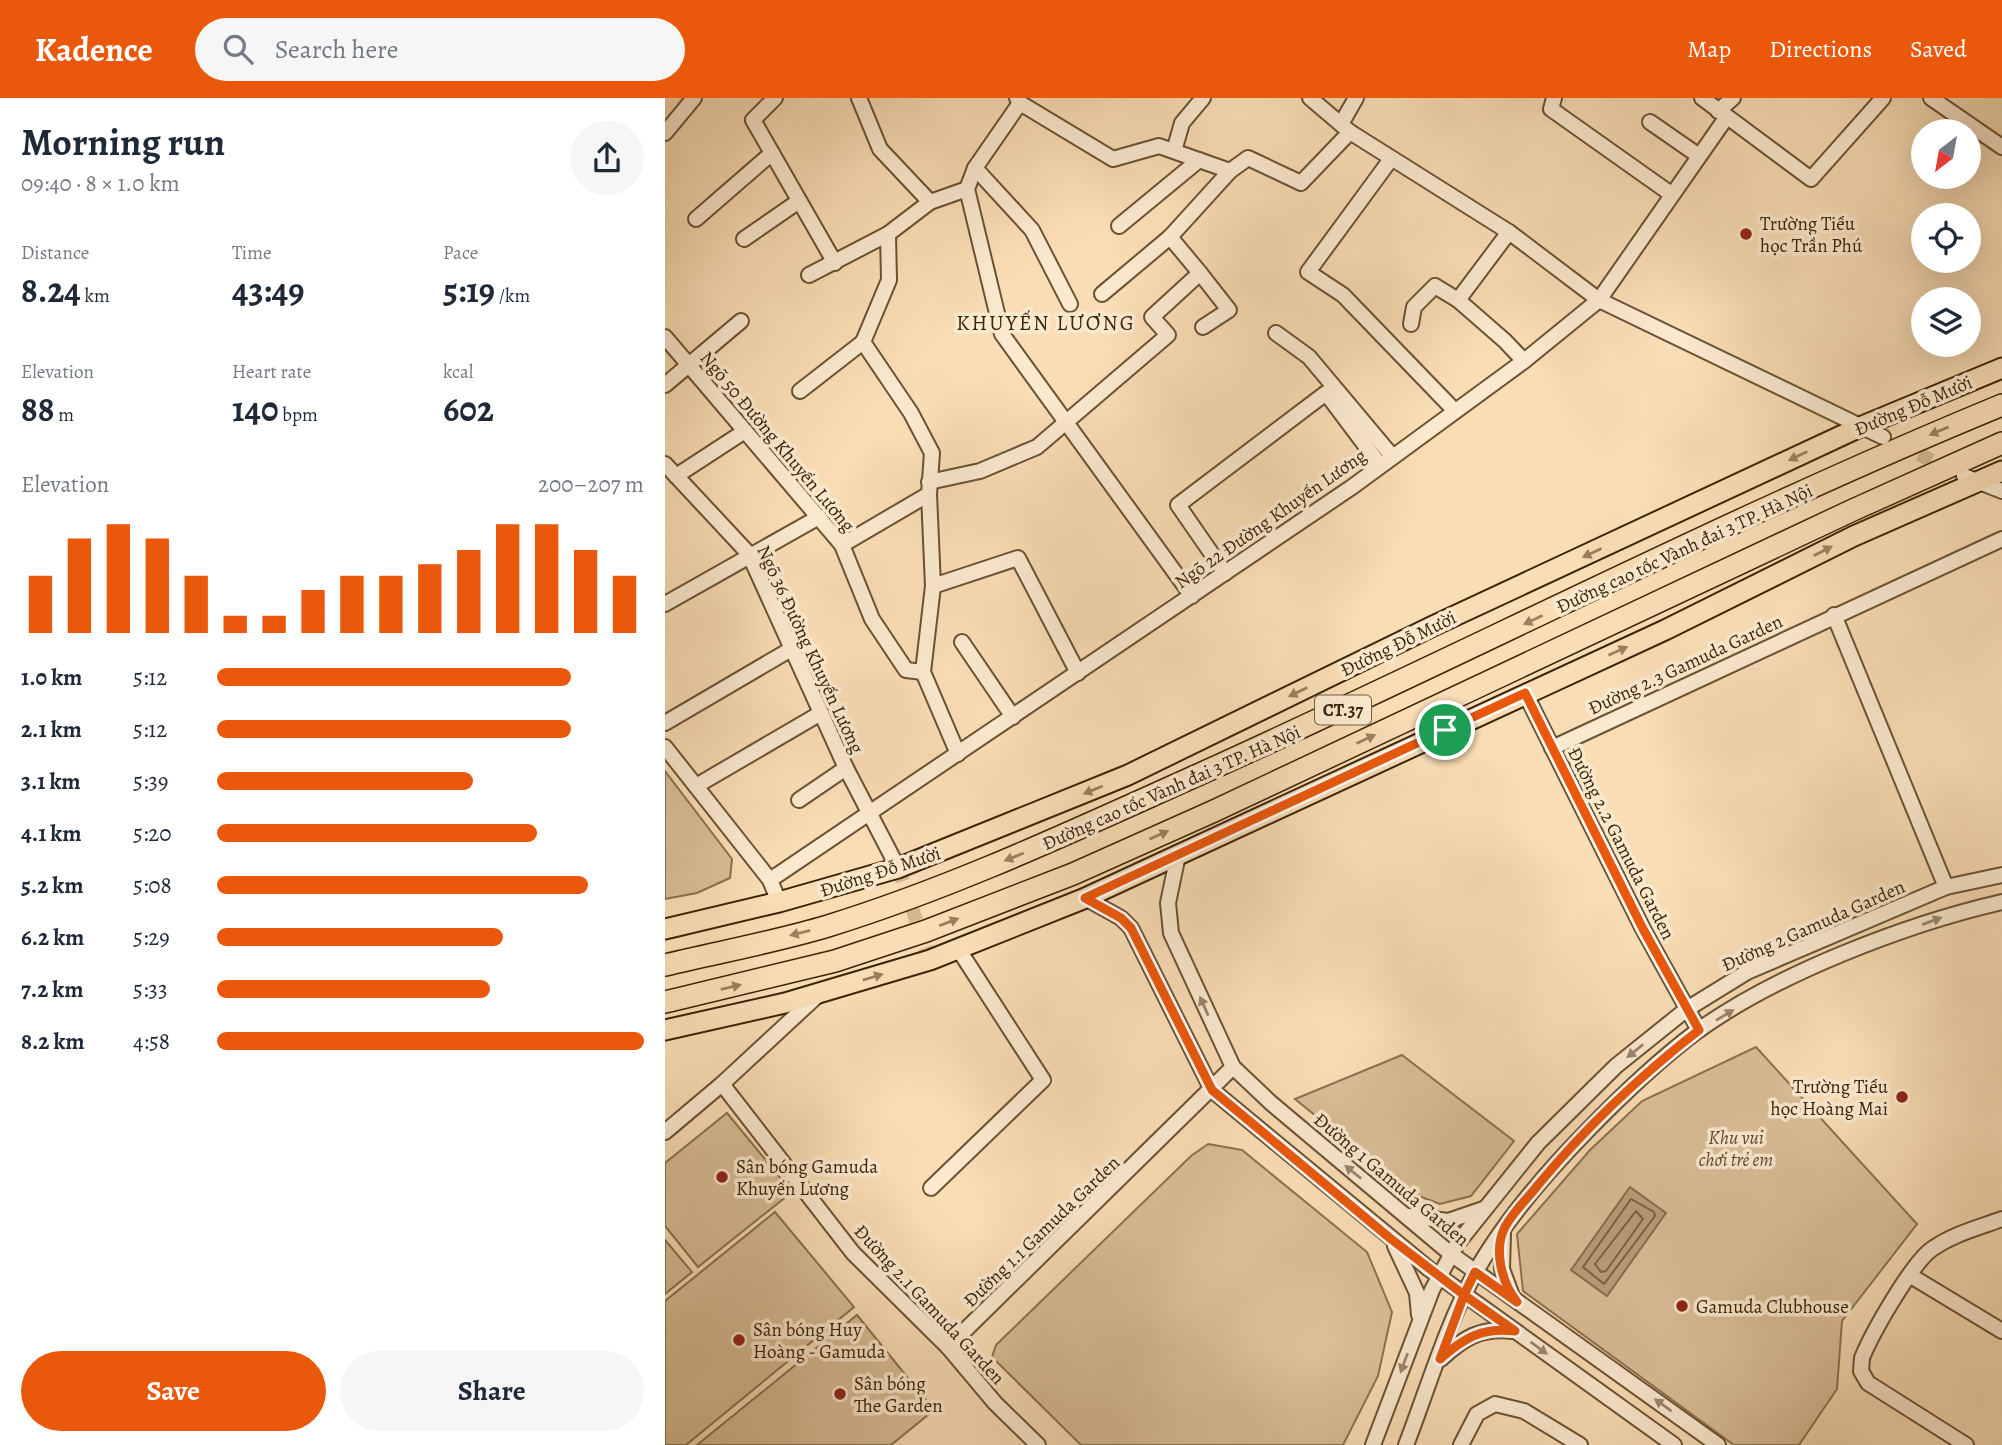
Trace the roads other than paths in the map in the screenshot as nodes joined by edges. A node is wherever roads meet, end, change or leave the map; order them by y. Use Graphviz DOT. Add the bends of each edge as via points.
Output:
graph roads {
  1 [pos="694,98"];
  2 [pos="775,98"];
  3 [pos="859,98"];
  4 [pos="1203,98"];
  5 [pos="1310,98"];
  6 [pos="1356,98"];
  7 [pos="1702,98"];
  8 [pos="1733,98"];
  9 [pos="1883,98"];
  10 [pos="1931,98"];
  11 [pos="1019,101"];
  12 [pos="1552,103"];
  13 [pos="1722,115"];
  14 [pos="1650,122"];
  15 [pos="1345,128"];
  16 [pos="665,133"];
  17 [pos="2002,147"];
  18 [pos="1174,151"];
  19 [pos="772,153"];
  20 [pos="1699,156"];
  21 [pos="1391,159"];
  22 [pos="1199,160"];
  23 [pos="975,168"];
  24 [pos="1230,171"];
  25 [pos="967,189"];
  26 [pos="1671,194"];
  27 [pos="799,201"];
  28 [pos="930,202"];
  29 [pos="696,219"];
  30 [pos="1119,226"];
  31 [pos="1509,232"];
  32 [pos="888,234"];
  33 [pos="1170,237"];
  34 [pos="744,239"];
  35 [pos="835,263"];
  36 [pos="1200,273"];
  37 [pos="809,275"];
  38 [pos="1102,294"];
  39 [pos="1458,300"];
  40 [pos="1599,300"];
  41 [pos="1070,304"];
  42 [pos="741,321"];
  43 [pos="1411,324"];
  44 [pos="1203,327"];
  45 [pos="1276,332"];
  46 [pos="665,337"];
  47 [pos="863,342"];
  48 [pos="1524,361"];
  49 [pos="689,365"];
  50 [pos="2002,368"];
  51 [pos="665,385"];
  52 [pos="800,391"];
  53 [pos="2002,405"];
  54 [pos="1455,411"];
  55 [pos="1067,425"];
  56 [pos="1860,427"];
  57 [pos="745,431"];
  58 [pos="1883,437"];
  59 [pos="2002,443"];
  60 [pos="1392,456"];
  61 [pos="665,464"];
  62 [pos="1380,465"];
  63 [pos="2002,471"];
  64 [pos="676,475"];
  65 [pos="1971,479"];
  66 [pos="929,488"];
  67 [pos="2002,491"];
  68 [pos="818,517"];
  69 [pos="2002,539"];
  70 [pos="842,545"];
  71 [pos="749,554"];
  72 [pos="1225,573"];
  73 [pos="933,586"];
  74 [pos="1192,596"];
  75 [pos="665,604"];
  76 [pos="1834,615"];
  77 [pos="962,642"];
  78 [pos="793,648"];
  79 [pos="923,672"];
  80 [pos="1078,673"];
  81 [pos="1525,693"];
  82 [pos="821,713"];
  83 [pos="1013,717"];
  84 [pos="665,723"];
  85 [pos="665,747"];
  86 [pos="1552,748"];
  87 [pos="958,754"];
  88 [pos="846,768"];
  89 [pos="696,786"];
  90 [pos="799,800"];
  91 [pos="869,814"];
  92 [pos="1178,855"];
  93 [pos="898,868"];
  94 [pos="2002,875"];
  95 [pos="770,880"];
  96 [pos="1946,887"];
  97 [pos="1085,898"];
  98 [pos="779,902"];
  99 [pos="2002,902"];
  100 [pos="665,929"];
  101 [pos="959,950"];
  102 [pos="665,965"];
  103 [pos="821,992"];
  104 [pos="665,1002"];
  105 [pos="1687,1009"];
  106 [pos="665,1030"];
  107 [pos="1699,1030"];
  108 [pos="1233,1067"];
  109 [pos="722,1084"];
  110 [pos="1212,1090"];
  111 [pos="665,1132"];
  112 [pos="931,1188"];
  113 [pos="1485,1208"];
  114 [pos="1406,1216"];
  115 [pos="2002,1219"];
  116 [pos="1504,1228"];
  117 [pos="1391,1239"];
  118 [pos="1451,1254"];
  119 [pos="1475,1272"];
  120 [pos="1439,1276"];
  121 [pos="1911,1276"];
  122 [pos="1464,1295"];
  123 [pos="1517,1302"];
  124 [pos="1419,1322"];
  125 [pos="1515,1331"];
  126 [pos="2002,1331"];
  127 [pos="948,1348"];
  128 [pos="1440,1359"];
  129 [pos="1038,1445"];
  130 [pos="1373,1445"];
  131 [pos="1406,1445"];
  132 [pos="1461,1445"];
  133 [pos="1580,1445"];
  134 [pos="1674,1445"];
  135 [pos="1718,1445"];
  136 [pos="1966,1445"];
  1 -- 16 [label="street"];
  2 -- 19 [label="street" via="753,120"];
  3 -- 28 [label="street" via="880,149"];
  4 -- 18 [label="street" via="1182,123"];
  5 -- 15 [label="street"];
  6 -- 15 [label="street"];
  7 -- 13 [label="street"];
  8 -- 13 [label="street, Ngõ 22 Đường Khuyến Lương"];
  9 -- 13 [label="street" via="1811,179"];
  10 -- 17 [label="street"];
  11 -- 18 [label="street" via="1113,159 1159,146"];
  11 -- 23 [label="street"];
  12 -- 26 [label="street"];
  13 -- 20 [label="street, Ngõ 22 Đường Khuyến Lương"];
  14 -- 20 [label="street"];
  15 -- 21 [label="street"];
  15 -- 24 [label="street" via="1301,183 1248,158"];
  18 -- 22 [label="street"];
  19 -- 27 [label="street"];
  19 -- 29 [label="street"];
  20 -- 26 [label="street, Ngõ 22 Đường Khuyến Lương"];
  21 -- 31 [label="street"];
  21 -- 54 [label="street" via="1308,272 1343,295"];
  22 -- 24 [label="street"];
  22 -- 30 [label="street"];
  23 -- 25 [label="street"];
  23 -- 41 [label="street" via="1032,230"];
  24 -- 33 [label="street"];
  25 -- 28 [label="street"];
  25 -- 55 [label="street" via="1003,334"];
  26 -- 40 [label="street, Ngõ 22 Đường Khuyến Lương"];
  27 -- 34 [label="street"];
  27 -- 35 [label="street"];
  28 -- 32 [label="street"];
  31 -- 39 [label="street"];
  31 -- 40 [label="street"];
  32 -- 35 [label="street"];
  32 -- 47 [label="street" via="889,280"];
  33 -- 36 [label="street"];
  33 -- 38 [label="street"];
  35 -- 37 [label="street"];
  36 -- 44 [label="street" via="1229,310"];
  36 -- 55 [label="street" via="1153,317 1168,335"];
  39 -- 43 [label="street" via="1440,288 1431,288 1414,307"];
  39 -- 48 [label="street"];
  40 -- 48 [label="street, Ngõ 22 Đường Khuyến Lương"];
  40 -- 56 [label="street"];
  42 -- 49 [label="street"];
  45 -- 60 [label="street" via="1309,357"];
  46 -- 49 [label="street, Ngõ 50 Đường Khuyến Lương"];
  47 -- 52 [label="street"];
  47 -- 66 [label="street" via="930,446"];
  48 -- 54 [label="street, Ngõ 22 Đường Khuyến Lương"];
  49 -- 51 [label="street"];
  49 -- 57 [label="street, Ngõ 50 Đường Khuyến Lương"];
  50 -- 56 [label="main road, Đường Đỗ Mười"];
  53 -- 102 [label="highway, Đường cao tốc Vành đai 3 TP. Hà Nội / CT.37, one-way" via="1830,479 1055,841 916,897 824,927"];
  54 -- 60 [label="street, Ngõ 22 Đường Khuyến Lương"];
  55 -- 66 [label="street" via="1009,461"];
  55 -- 74 [label="street"];
  56 -- 58 [label="street"];
  56 -- 93 [label="main road, Đường Đỗ Mười, one-way" via="1433,626 1128,775"];
  57 -- 64 [label="street"];
  57 -- 68 [label="street, Ngõ 50 Đường Khuyến Lương"];
  104 -- 59 [label="highway, Đường cao tốc Vành đai 3 TP. Hà Nội / CT.37, one-way" via="835,961 1073,874"];
  60 -- 62 [label="street, Ngõ 22 Đường Khuyến Lương"];
  61 -- 64 [label="street, Ngõ 36 Đường Khuyến Lương"];
  62 -- 72 [label="street, Ngõ 22 Đường Khuyến Lương"];
  62 -- 72 [label="street" via="1326,393 1178,505"];
  63 -- 65 [label="main road"];
  64 -- 71 [label="street, Ngõ 36 Đường Khuyến Lương"];
  65 -- 67 [label="street"];
  81 -- 65 [label="main road, one-way" via="1665,630"];
  66 -- 70 [label="street"];
  66 -- 73 [label="street"];
  68 -- 70 [label="street, Ngõ 50 Đường Khuyến Lương"];
  68 -- 71 [label="street"];
  69 -- 76 [label="street, Đường 2.3 Gamuda Garden"];
  70 -- 79 [label="street, Ngõ 50 Đường Khuyến Lương" via="872,619 906,670"];
  71 -- 75 [label="street"];
  71 -- 78 [label="street, Ngõ 36 Đường Khuyến Lương"];
  72 -- 74 [label="street, Ngõ 22 Đường Khuyến Lương"];
  73 -- 79 [label="street"];
  73 -- 80 [label="street" via="1018,558"];
  74 -- 80 [label="street, Ngõ 22 Đường Khuyến Lương"];
  76 -- 86 [label="street, Đường 2.3 Gamuda Garden"];
  76 -- 96 [label="street"];
  77 -- 83 [label="street"];
  78 -- 82 [label="street, Ngõ 36 Đường Khuyến Lương"];
  78 -- 84 [label="street"];
  79 -- 87 [label="street"];
  80 -- 83 [label="street, Ngõ 22 Đường Khuyến Lương"];
  81 -- 86 [label="street, Đường 2.2 Gamuda Garden"];
  81 -- 92 [label="main road"];
  82 -- 88 [label="street, Ngõ 36 Đường Khuyến Lương"];
  82 -- 89 [label="street"];
  83 -- 87 [label="street, Ngõ 22 Đường Khuyến Lương"];
  85 -- 89 [label="street"];
  86 -- 105 [label="street, Đường 2.2 Gamuda Garden"];
  87 -- 91 [label="street, Ngõ 22 Đường Khuyến Lương"];
  88 -- 90 [label="street"];
  88 -- 91 [label="street, Ngõ 36 Đường Khuyến Lương"];
  89 -- 95 [label="street"];
  91 -- 93 [label="street, Ngõ 36 Đường Khuyến Lương"];
  91 -- 95 [label="street, Ngõ 22 Đường Khuyến Lương"];
  92 -- 97 [label="main road"];
  108 -- 92 [label="street, Đường 1 Gamuda Garden, one-way" via="1171,933 1168,903"];
  93 -- 98 [label="main road, Đường Đỗ Mười"];
  94 -- 96 [label="street, Đường 2 Gamuda Garden"];
  95 -- 98 [label="street"];
  96 -- 105 [label="street, Đường 2 Gamuda Garden" via="1747,972"];
  97 -- 101 [label="main road"];
  97 -- 110 [label="street" via="1131,928"];
  98 -- 100 [label="main road, Đường Đỗ Mười"];
  107 -- 99 [label="street, Đường 2 Gamuda Garden, one-way" via="1761,992 1863,946"];
  103 -- 101 [label="main road, one-way"];
  101 -- 112 [label="street" via="1043,1080"];
  103 -- 106 [label="main road"];
  103 -- 109 [label="street"];
  105 -- 107 [label="street, Đường 2.2 Gamuda Garden"];
  105 -- 113 [label="street, Đường 2 Gamuda Garden, one-way" via="1616,1066 1538,1143"];
  107 -- 116 [label="street, Đường 2 Gamuda Garden" via="1635,1083 1560,1158"];
  108 -- 110 [label="street, Đường 1.1 Gamuda Garden"];
  114 -- 108 [label="street, Đường 1 Gamuda Garden, one-way"];
  109 -- 111 [label="street"];
  109 -- 127 [label="street, Đường 2.1 Gamuda Garden" via="853,1253"];
  110 -- 117 [label="street"];
  110 -- 127 [label="street, Đường 1.1 Gamuda Garden"];
  113 -- 114 [label="street" via="1448,1221"];
  113 -- 118 [label="street, Đường 2 Gamuda Garden"];
  114 -- 118 [label="street, Đường 1 Gamuda Garden"];
  115 -- 121 [label="street" via="1930,1250"];
  116 -- 119 [label="street, Đường 2 Gamuda Garden"];
  116 -- 123 [label="street" via="1502,1269 1508,1291"];
  117 -- 120 [label="street"];
  117 -- 124 [label="street" via="1417,1293"];
  118 -- 119 [label="street, Đường 1 Gamuda Garden"];
  118 -- 120 [label="street, Đường 2 Gamuda Garden"];
  119 -- 122 [label="street, Đường 2 Gamuda Garden"];
  119 -- 123 [label="street, Đường 1 Gamuda Garden"];
  120 -- 122 [label="street"];
  120 -- 124 [label="street, Đường 2 Gamuda Garden"];
  121 -- 126 [label="street"];
  121 -- 136 [label="street" via="1868,1343 1861,1371 1880,1392"];
  122 -- 125 [label="street"];
  122 -- 128 [label="street, Đường 2 Gamuda Garden"];
  135 -- 123 [label="street, Đường 1 Gamuda Garden, one-way"];
  124 -- 130 [label="street, Đường 2 Gamuda Garden, one-way"];
  125 -- 128 [label="street" via="1474,1334"];
  125 -- 134 [label="street, one-way"];
  127 -- 129 [label="street, Đường 2.1 Gamuda Garden"];
  128 -- 131 [label="street, Đường 2 Gamuda Garden"];
  132 -- 133 [label="street" via="1477,1414 1495,1404 1524,1411"];
}
